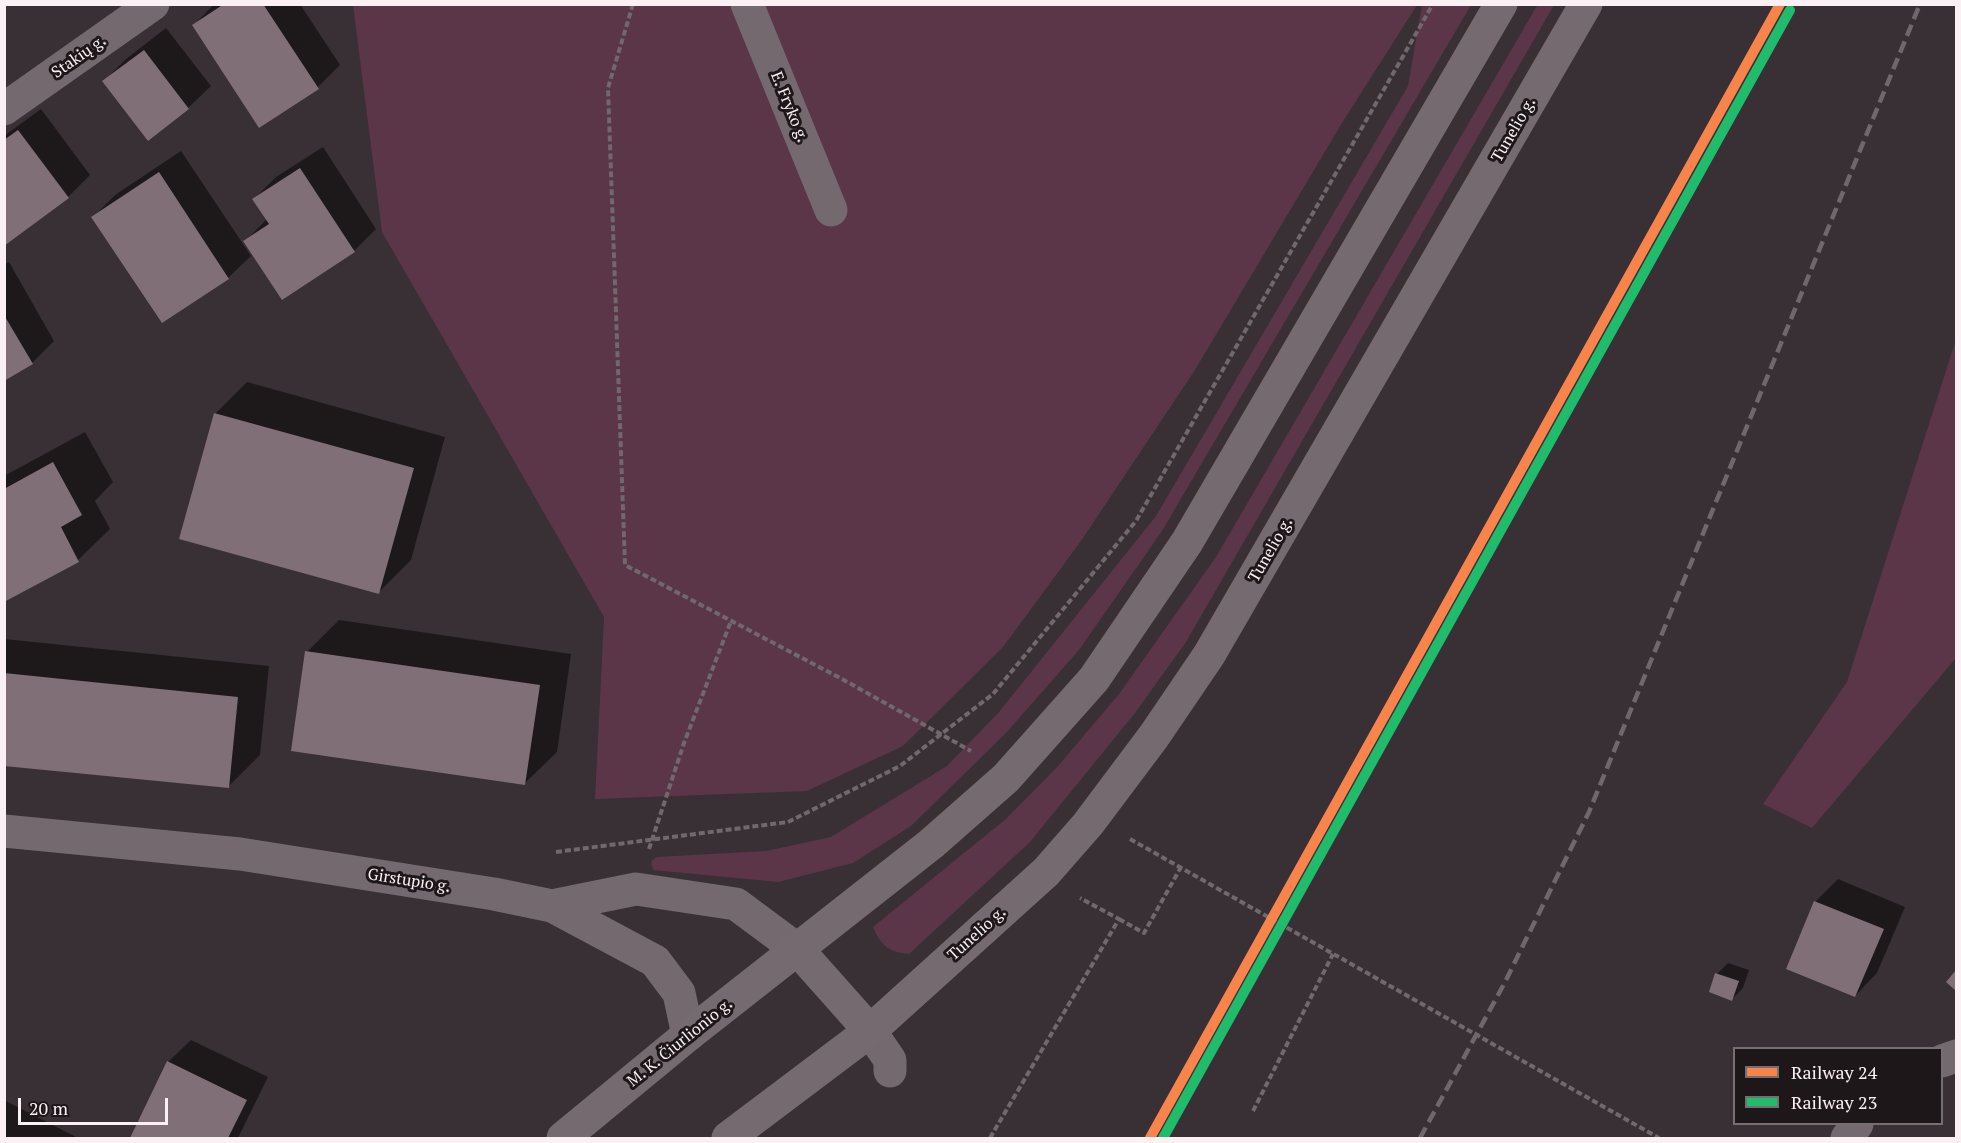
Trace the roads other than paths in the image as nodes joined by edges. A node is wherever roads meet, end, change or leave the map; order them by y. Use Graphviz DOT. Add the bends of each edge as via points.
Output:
graph roads {
  1 [pos="153,4"];
  2 [pos="747,4"];
  3 [pos="1501,4"];
  4 [pos="1586,4"];
  5 [pos="4,109"];
  6 [pos="831,210"];
  7 [pos="4,831"];
  8 [pos="552,906"];
  9 [pos="798,950"];
  10 [pos="870,1031"];
  11 [pos="688,1035"];
  12 [pos="890,1071"];
  13 [pos="1856,1125"];
  14 [pos="562,1138"];
  15 [pos="728,1138"];
  16 [pos="1847,1138"];
  1 -- 5 [label="street, Stakių g."];
  2 -- 6 [label="street, E. Fryko g."];
  3 -- 9 [label="main road" via="1187,542 1094,679 1006,778 931,844"];
  4 -- 10 [label="main road, Tunelio g." via="1209,656 1154,736 1046,872"];
  7 -- 8 [label="street, Girstupio g." via="240,854"];
  8 -- 9 [label="street, Girstupio g." via="636,889 736,904"];
  8 -- 11 [label="street" via="655,961 679,993"];
  9 -- 10 [label="main road"];
  9 -- 11 [label="main road, M. K. Čiurlionio g."];
  10 -- 12 [label="street" via="890,1060"];
  10 -- 15 [label="main road"];
  11 -- 14 [label="main road, M. K. Čiurlionio g."];
  13 -- 16 [label="street"];
}
